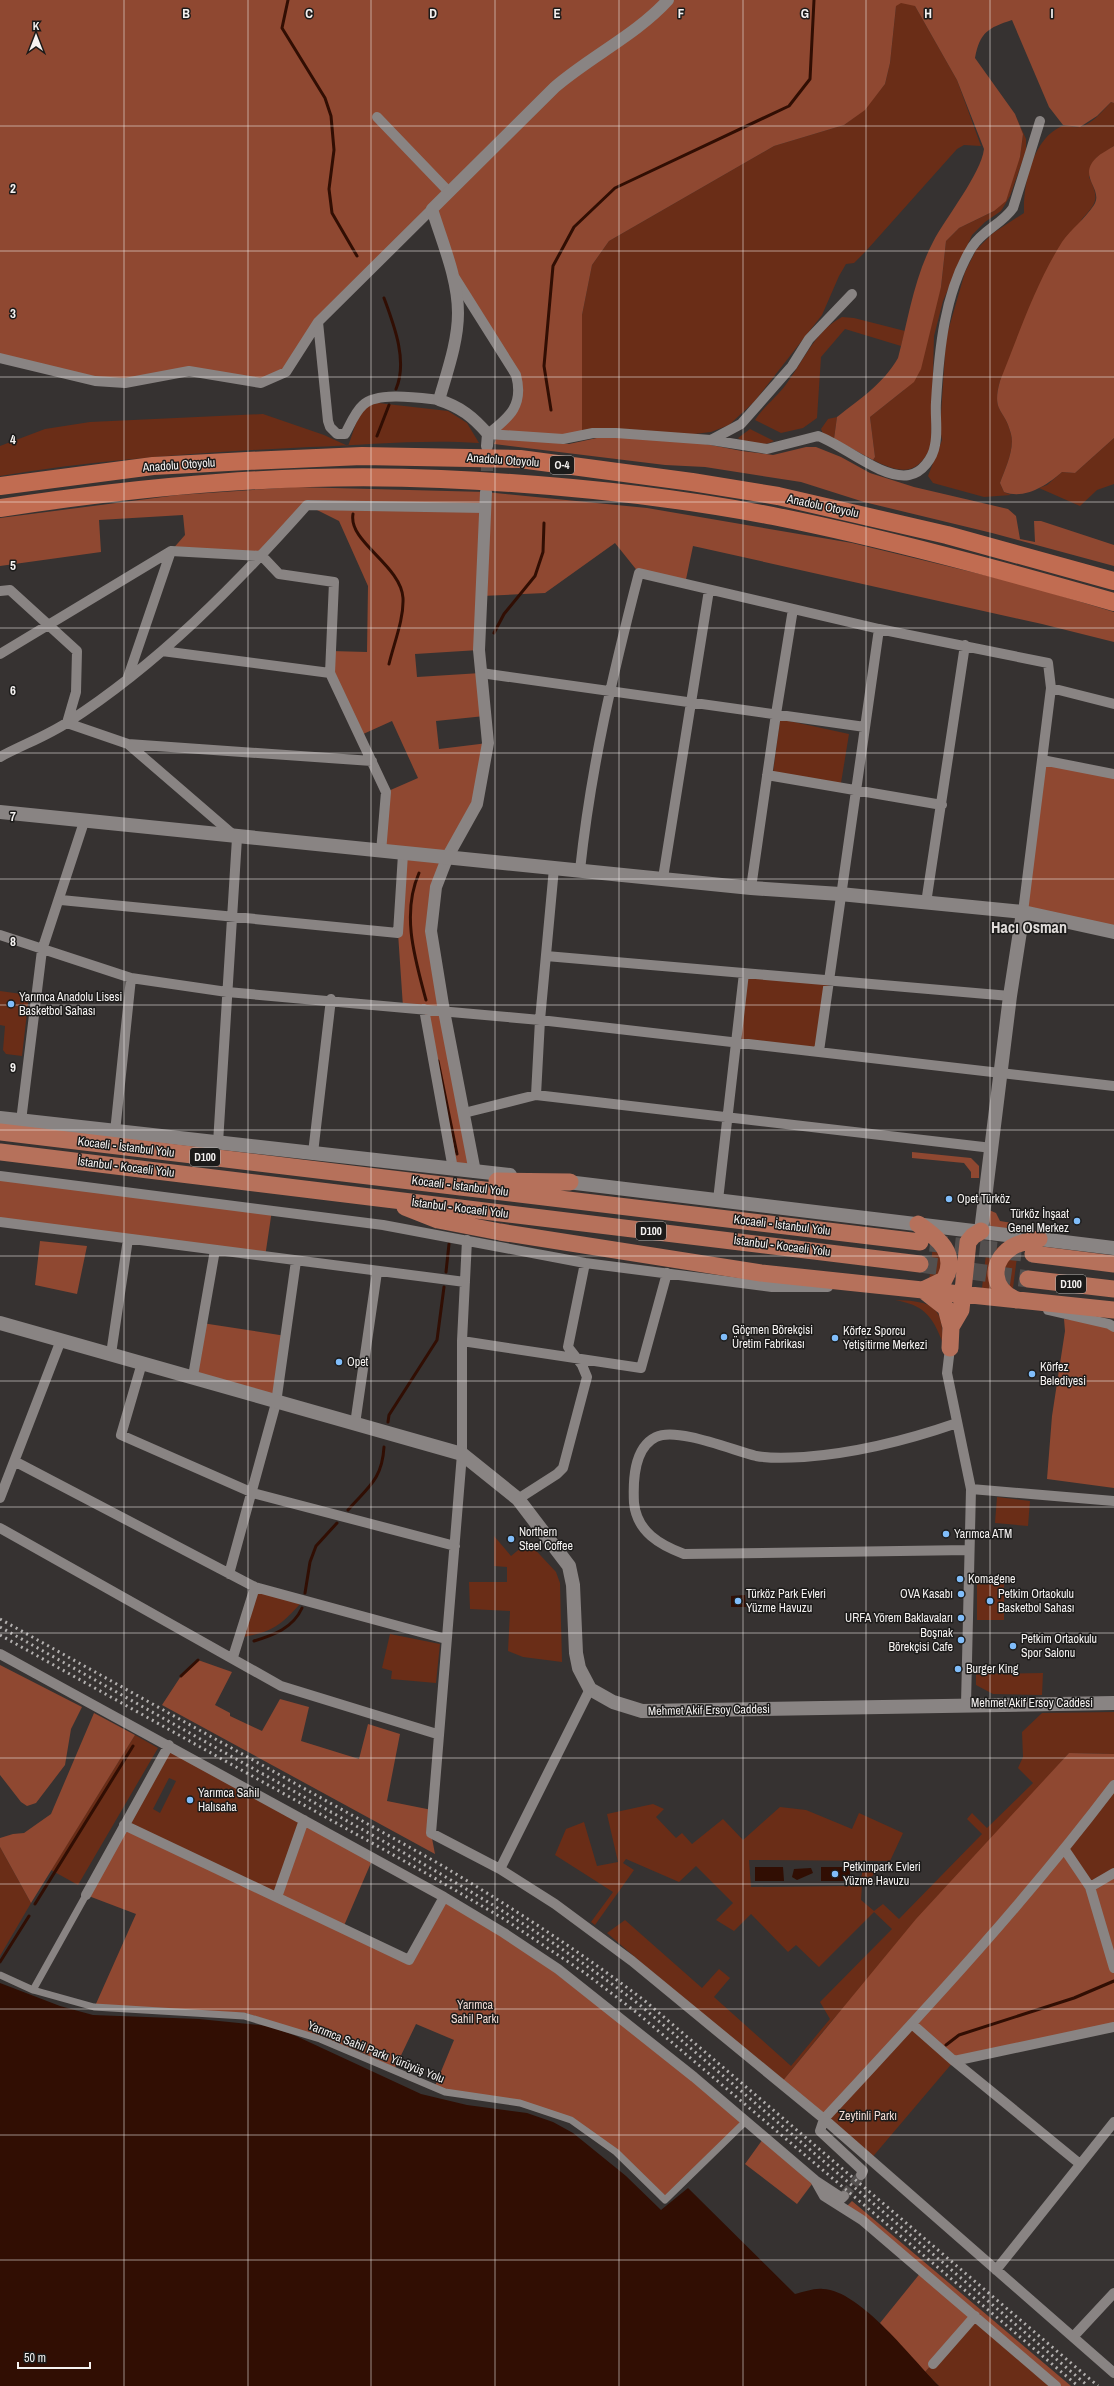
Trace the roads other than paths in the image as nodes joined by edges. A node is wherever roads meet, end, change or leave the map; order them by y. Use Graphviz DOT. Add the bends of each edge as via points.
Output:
graph roads {
  1 [pos="668,0"];
  2 [pos="377,118"];
  3 [pos="1040,122"];
  4 [pos="449,192"];
  5 [pos="432,209"];
  6 [pos="450,271"];
  7 [pos="852,294"];
  8 [pos="318,322"];
  9 [pos="0,358"];
  10 [pos="439,400"];
  11 [pos="488,440"];
  12 [pos="711,440"];
  13 [pos="0,486"];
  14 [pos="486,492"];
  15 [pos="0,508"];
  16 [pos="486,508"];
  17 [pos="171,551"];
  18 [pos="262,556"];
  19 [pos="1114,581"];
  20 [pos="709,590"];
  21 [pos="0,591"];
  22 [pos="1114,602"];
  23 [pos="793,609"];
  24 [pos="47,624"];
  25 [pos="879,629"];
  26 [pos="965,645"];
  27 [pos="162,651"];
  28 [pos="0,654"];
  29 [pos="330,673"];
  30 [pos="481,673"];
  31 [pos="128,678"];
  32 [pos="1051,688"];
  33 [pos="609,690"];
  34 [pos="692,702"];
  35 [pos="1114,704"];
  36 [pos="776,714"];
  37 [pos="67,723"];
  38 [pos="865,727"];
  39 [pos="128,744"];
  40 [pos="0,756"];
  41 [pos="1042,760"];
  42 [pos="372,761"];
  43 [pos="1114,774"];
  44 [pos="767,775"];
  45 [pos="856,789"];
  46 [pos="942,805"];
  47 [pos="0,812"];
  48 [pos="84,822"];
  49 [pos="237,838"];
  50 [pos="381,852"];
  51 [pos="403,854"];
  52 [pos="448,856"];
  53 [pos="554,868"];
  54 [pos="580,870"];
  55 [pos="663,878"];
  56 [pos="751,888"];
  57 [pos="840,894"];
  58 [pos="61,900"];
  59 [pos="926,903"];
  60 [pos="1023,912"];
  61 [pos="231,917"];
  62 [pos="1114,932"];
  63 [pos="0,935"];
  64 [pos="42,950"];
  65 [pos="546,956"];
  66 [pos="744,973"];
  67 [pos="131,978"];
  68 [pos="829,981"];
  69 [pos="227,992"];
  70 [pos="1010,996"];
  71 [pos="331,999"];
  72 [pos="424,1009"];
  73 [pos="444,1011"];
  74 [pos="540,1020"];
  75 [pos="735,1041"];
  76 [pos="819,1051"];
  77 [pos="1001,1072"];
  78 [pos="1114,1086"];
  79 [pos="536,1095"];
  80 [pos="464,1113"];
  81 [pos="728,1117"];
  82 [pos="0,1118"];
  83 [pos="21,1121"];
  84 [pos="0,1132"];
  85 [pos="115,1132"];
  86 [pos="218,1142"];
  87 [pos="992,1148"];
  88 [pos="0,1152"];
  89 [pos="313,1153"];
  90 [pos="453,1169"];
  91 [pos="475,1172"];
  92 [pos="0,1176"];
  93 [pos="411,1180"];
  94 [pos="570,1182"];
  95 [pos="383,1198"];
  96 [pos="718,1200"];
  97 [pos="0,1222"];
  98 [pos="918,1224"];
  99 [pos="981,1231"];
  100 [pos="128,1239"];
  101 [pos="467,1240"];
  102 [pos="920,1242"];
  103 [pos="1036,1246"];
  104 [pos="1114,1248"];
  105 [pos="215,1250"];
  106 [pos="296,1262"];
  107 [pos="585,1263"];
  108 [pos="920,1264"];
  109 [pos="1114,1264"];
  110 [pos="377,1272"];
  111 [pos="667,1273"];
  112 [pos="1028,1279"];
  113 [pos="465,1282"];
  114 [pos="883,1285"];
  115 [pos="1114,1289"];
  116 [pos="923,1290"];
  117 [pos="969,1300"];
  118 [pos="1020,1301"];
  119 [pos="1114,1310"];
  120 [pos="0,1323"];
  121 [pos="951,1327"];
  122 [pos="1114,1327"];
  123 [pos="61,1340"];
  124 [pos="462,1342"];
  125 [pos="950,1348"];
  126 [pos="111,1354"];
  127 [pos="576,1358"];
  128 [pos="142,1363"];
  129 [pos="194,1376"];
  130 [pos="276,1403"];
  131 [pos="957,1423"];
  132 [pos="355,1424"];
  133 [pos="462,1454"];
  134 [pos="16,1462"];
  135 [pos="971,1489"];
  136 [pos="253,1493"];
  137 [pos="0,1498"];
  138 [pos="518,1499"];
  139 [pos="1114,1501"];
  140 [pos="0,1528"];
  141 [pos="455,1546"];
  142 [pos="969,1550"];
  143 [pos="229,1574"];
  144 [pos="256,1587"];
  145 [pos="446,1639"];
  146 [pos="0,1654"];
  147 [pos="233,1658"];
  148 [pos="590,1689"];
  149 [pos="1114,1703"];
  150 [pos="966,1704"];
  151 [pos="438,1734"];
  152 [pos="169,1745"];
  153 [pos="1114,1785"];
  154 [pos="304,1820"];
  155 [pos="124,1825"];
  156 [pos="1065,1850"];
  157 [pos="500,1869"];
  158 [pos="1114,1873"];
  159 [pos="1090,1887"];
  160 [pos="86,1895"];
  161 [pos="444,1897"];
  162 [pos="277,1898"];
  163 [pos="1114,1968"];
  164 [pos="0,1975"];
  165 [pos="33,1990"];
  166 [pos="912,2024"];
  167 [pos="1114,2028"];
  168 [pos="954,2061"];
  169 [pos="824,2119"];
  170 [pos="746,2121"];
  171 [pos="1114,2122"];
  172 [pos="1080,2164"];
  173 [pos="861,2175"];
  174 [pos="814,2180"];
  175 [pos="844,2196"];
  176 [pos="996,2270"];
  177 [pos="1114,2293"];
  178 [pos="975,2316"];
  179 [pos="1073,2337"];
  180 [pos="932,2364"];
  181 [pos="1114,2373"];
  182 [pos="1056,2386"];
  1 -- 4 [label="street" via="642,24 574,70"];
  2 -- 4 [label="street"];
  3 -- 12 [label="street" via="1013,208 976,242 963,266 952,296 945,321 938,368 935,445 925,466 911,475 895,474 851,455 818,436 767,449"];
  4 -- 5 [label="street"];
  5 -- 6 [label="street"];
  5 -- 8 [label="street"];
  6 -- 10 [label="street" via="457,300 458,323"];
  6 -- 11 [label="street" via="516,375 518,399 508,419"];
  7 -- 12 [label="street" via="809,339 792,366 741,424"];
  8 -- 9 [label="street" via="286,372 261,383 189,371 125,383 95,381"];
  8 -- 10 [label="street" via="328,421 337,434 345,434 361,407 369,401 398,397"];
  10 -- 11 [label="street" via="473,417"];
  11 -- 12 [label="street" via="563,439 603,432"];
  13 -- 19 [label="highway, Anadolu Otoyolu / O-4" via="153,466 247,461 362,456 520,459 692,482 785,498 947,535"];
  14 -- 16 [label="street"];
  15 -- 22 [label="highway, Anadolu Otoyolu / O-4" via="162,486 247,480 439,478 525,484 609,492 772,516 945,556"];
  16 -- 18 [label="street" via="307,505"];
  16 -- 30 [label="street" via="479,650"];
  17 -- 18 [label="street"];
  17 -- 24 [label="street"];
  17 -- 31 [label="street"];
  18 -- 27 [label="street"];
  18 -- 29 [label="street" via="279,574 334,582"];
  20 -- 23 [label="street"];
  20 -- 33 [label="street" via="638,573"];
  20 -- 34 [label="street"];
  21 -- 24 [label="street" via="10,590"];
  23 -- 25 [label="street"];
  23 -- 36 [label="street"];
  24 -- 28 [label="street"];
  24 -- 37 [label="street" via="77,651 76,692"];
  25 -- 26 [label="street"];
  25 -- 38 [label="street"];
  26 -- 32 [label="street" via="1048,663"];
  26 -- 46 [label="street"];
  27 -- 29 [label="street"];
  27 -- 31 [label="street"];
  29 -- 42 [label="street"];
  30 -- 33 [label="street"];
  30 -- 52 [label="street" via="488,743 479,796"];
  31 -- 37 [label="street"];
  32 -- 35 [label="street"];
  32 -- 41 [label="street"];
  33 -- 34 [label="street"];
  33 -- 54 [label="street" via="587,809"];
  34 -- 36 [label="street"];
  34 -- 55 [label="street"];
  36 -- 38 [label="street"];
  36 -- 44 [label="street"];
  37 -- 39 [label="street"];
  37 -- 40 [label="street"];
  38 -- 45 [label="street"];
  39 -- 42 [label="street"];
  39 -- 49 [label="street"];
  41 -- 43 [label="street"];
  41 -- 60 [label="street"];
  42 -- 50 [label="street" via="386,792"];
  44 -- 45 [label="street"];
  44 -- 56 [label="street"];
  45 -- 46 [label="street"];
  45 -- 57 [label="street"];
  46 -- 59 [label="street"];
  47 -- 48 [label="main road"];
  48 -- 49 [label="main road"];
  48 -- 58 [label="street"];
  49 -- 50 [label="main road"];
  49 -- 61 [label="street"];
  50 -- 51 [label="main road"];
  51 -- 52 [label="main road"];
  51 -- 61 [label="street" via="398,933"];
  52 -- 53 [label="main road"];
  52 -- 73 [label="street" via="436,887 431,931"];
  53 -- 54 [label="main road"];
  53 -- 65 [label="street"];
  54 -- 55 [label="main road"];
  55 -- 56 [label="main road"];
  56 -- 57 [label="main road"];
  57 -- 59 [label="main road"];
  57 -- 68 [label="street"];
  58 -- 61 [label="street"];
  58 -- 64 [label="street"];
  59 -- 60 [label="main road"];
  60 -- 62 [label="main road"];
  60 -- 70 [label="main road"];
  61 -- 69 [label="street"];
  63 -- 64 [label="street"];
  64 -- 67 [label="street"];
  64 -- 83 [label="street"];
  65 -- 66 [label="street"];
  65 -- 74 [label="street"];
  66 -- 68 [label="street"];
  66 -- 75 [label="street"];
  67 -- 69 [label="street"];
  67 -- 85 [label="street"];
  68 -- 70 [label="street"];
  68 -- 76 [label="street"];
  69 -- 71 [label="street"];
  69 -- 86 [label="street"];
  70 -- 77 [label="main road"];
  71 -- 72 [label="street"];
  71 -- 89 [label="street"];
  72 -- 73 [label="street"];
  72 -- 90 [label="street"];
  73 -- 74 [label="street"];
  73 -- 80 [label="street"];
  74 -- 75 [label="street"];
  74 -- 79 [label="street"];
  75 -- 76 [label="street"];
  75 -- 81 [label="street"];
  76 -- 77 [label="street"];
  77 -- 78 [label="street"];
  77 -- 87 [label="main road"];
  79 -- 80 [label="street"];
  79 -- 81 [label="street"];
  80 -- 91 [label="street"];
  81 -- 87 [label="street"];
  81 -- 96 [label="street"];
  82 -- 83 [label="main road"];
  83 -- 85 [label="main road"];
  84 -- 93 [label="highway, Kocaeli - İstanbul Yolu / D100"];
  85 -- 86 [label="main road"];
  86 -- 89 [label="main road"];
  87 -- 99 [label="main road"];
  88 -- 95 [label="highway, İstanbul - Kocaeli Yolu / D100"];
  89 -- 90 [label="main road"];
  90 -- 91 [label="main road"];
  91 -- 94 [label="main road"];
  92 -- 101 [label="street" via="383,1225"];
  93 -- 94 [label="highway"];
  93 -- 102 [label="highway, Kocaeli - İstanbul Yolu / D100"];
  94 -- 96 [label="main road"];
  95 -- 108 [label="highway, İstanbul - Kocaeli Yolu / D100"];
  95 -- 114 [label="highway" via="438,1220 500,1232 761,1273"];
  96 -- 98 [label="main road"];
  97 -- 100 [label="street"];
  98 -- 99 [label="main road"];
  98 -- 116 [label="highway" via="937,1238 948,1254 950,1262 944,1280"];
  99 -- 103 [label="main road"];
  99 -- 117 [label="highway" via="968,1242"];
  100 -- 105 [label="street"];
  100 -- 126 [label="street"];
  101 -- 107 [label="street"];
  101 -- 113 [label="street"];
  103 -- 104 [label="main road"];
  103 -- 109 [label="highway, D100"];
  103 -- 118 [label="highway" via="1012,1246 999,1260 996,1280 1000,1288 1004,1294"];
  105 -- 106 [label="street"];
  105 -- 129 [label="street"];
  106 -- 110 [label="street"];
  106 -- 130 [label="street"];
  107 -- 111 [label="street"];
  107 -- 127 [label="street" via="568,1347"];
  110 -- 113 [label="street"];
  110 -- 132 [label="street"];
  111 -- 114 [label="street" via="772,1286"];
  111 -- 127 [label="street" via="641,1368"];
  112 -- 115 [label="highway, D100"];
  113 -- 124 [label="street"];
  114 -- 116 [label="highway"];
  116 -- 117 [label="highway"];
  116 -- 121 [label="highway" via="946,1308"];
  117 -- 118 [label="highway" via="987,1304"];
  117 -- 121 [label="highway"];
  117 -- 125 [label="highway"];
  118 -- 119 [label="highway"];
  118 -- 122 [label="street"];
  120 -- 123 [label="main road"];
  121 -- 125 [label="highway"];
  123 -- 126 [label="main road"];
  123 -- 134 [label="street"];
  124 -- 127 [label="street"];
  124 -- 133 [label="street"];
  125 -- 131 [label="street" via="947,1373"];
  126 -- 128 [label="main road"];
  127 -- 138 [label="street" via="587,1377 563,1468"];
  128 -- 129 [label="main road"];
  128 -- 136 [label="street" via="121,1435"];
  129 -- 130 [label="main road"];
  130 -- 132 [label="main road"];
  130 -- 136 [label="street"];
  131 -- 135 [label="street"];
  131 -- 142 [label="street" via="859,1451 787,1458 755,1456 668,1434 655,1438 645,1447 638,1460 633,1491 640,1523 651,1537 665,1547 684,1554"];
  132 -- 133 [label="main road"];
  133 -- 138 [label="main road"];
  133 -- 141 [label="street"];
  134 -- 137 [label="street"];
  134 -- 143 [label="street"];
  135 -- 139 [label="street"];
  135 -- 142 [label="street"];
  136 -- 141 [label="street"];
  136 -- 143 [label="street"];
  138 -- 148 [label="main road" via="569,1566 573,1585 576,1653 579,1668"];
  140 -- 147 [label="street"];
  141 -- 145 [label="street"];
  142 -- 150 [label="street"];
  143 -- 144 [label="street"];
  144 -- 145 [label="street"];
  144 -- 147 [label="street"];
  145 -- 151 [label="street"];
  146 -- 152 [label="street"];
  147 -- 151 [label="street" via="281,1686"];
  148 -- 150 [label="main road, Mehmet Akif Ersoy Caddesi" via="613,1702 642,1711"];
  148 -- 157 [label="street"];
  149 -- 150 [label="main road, Mehmet Akif Ersoy Caddesi"];
  151 -- 157 [label="street" via="431,1833"];
  152 -- 154 [label="street"];
  152 -- 155 [label="street"];
  153 -- 156 [label="street"];
  154 -- 161 [label="street"];
  154 -- 162 [label="street"];
  155 -- 160 [label="street"];
  155 -- 162 [label="street"];
  156 -- 159 [label="street"];
  156 -- 166 [label="street"];
  157 -- 169 [label="street" via="555,1904 632,1961"];
  158 -- 159 [label="street"];
  159 -- 163 [label="street"];
  160 -- 165 [label="street"];
  161 -- 162 [label="street" via="409,1960"];
  161 -- 170 [label="street" via="504,1933 558,1970"];
  164 -- 165 [label="street"];
  165 -- 170 [label="street, Yarımca Sahil Parkı Yürüyüş Yolu" via="94,2007 244,2016 320,2039 446,2092 520,2104 571,2120 616,2152 665,2200"];
  166 -- 168 [label="street"];
  166 -- 169 [label="street"];
  167 -- 168 [label="street"];
  168 -- 172 [label="street"];
  169 -- 173 [label="street" via="820,2131 863,2171"];
  169 -- 176 [label="street"];
  170 -- 174 [label="street"];
  171 -- 172 [label="street"];
  172 -- 176 [label="street"];
  174 -- 175 [label="street" via="842,2198"];
  174 -- 178 [label="street" via="824,2196 862,2220"];
  176 -- 179 [label="street"];
  177 -- 179 [label="street"];
  178 -- 180 [label="street"];
  178 -- 182 [label="street"];
  179 -- 181 [label="street"];
}
